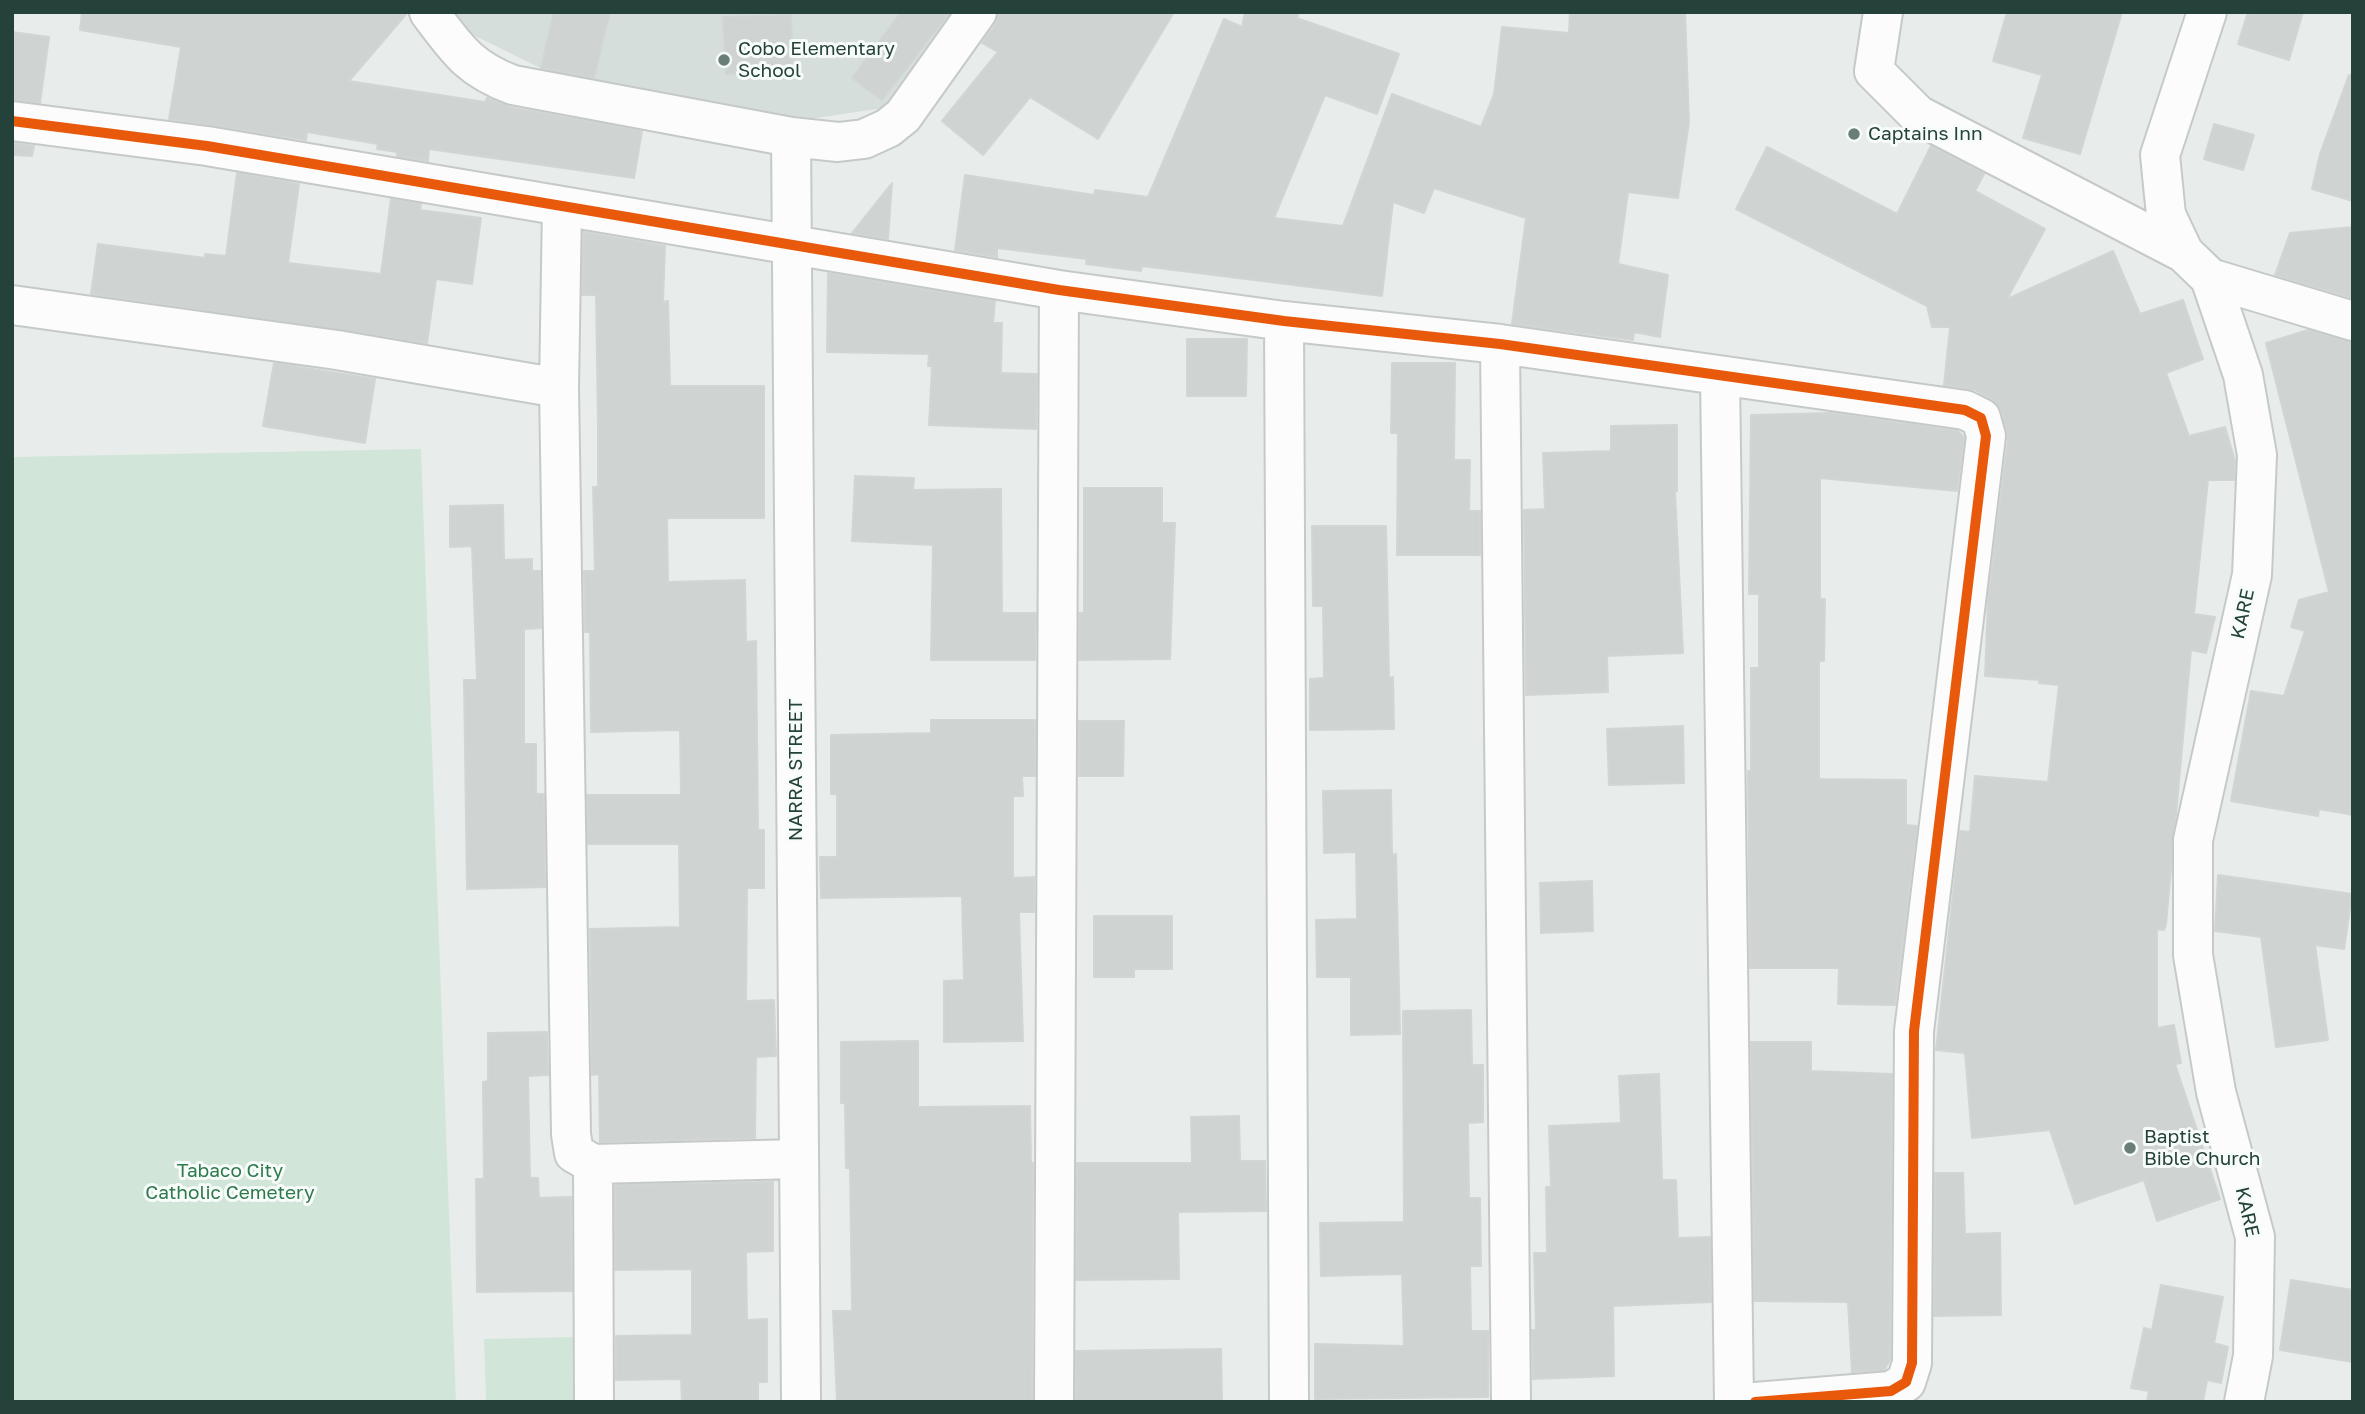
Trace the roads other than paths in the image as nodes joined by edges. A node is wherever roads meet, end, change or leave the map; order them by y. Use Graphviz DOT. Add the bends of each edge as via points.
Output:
graph roads {
  1 [pos="429,12"];
  2 [pos="977,12"];
  3 [pos="1882,12"];
  4 [pos="2207,12"];
  5 [pos="12,121"];
  6 [pos="791,137"];
  7 [pos="562,207"];
  8 [pos="792,246"];
  9 [pos="2197,266"];
  10 [pos="1059,290"];
  11 [pos="12,305"];
  12 [pos="1284,321"];
  13 [pos="2353,321"];
  14 [pos="1500,344"];
  15 [pos="1720,377"];
  16 [pos="559,388"];
  17 [pos="799,1159"];
  18 [pos="593,1164"];
  19 [pos="594,1402"];
  20 [pos="801,1402"];
  21 [pos="1054,1402"];
  22 [pos="1289,1402"];
  23 [pos="1511,1402"];
  24 [pos="1734,1402"];
  25 [pos="1755,1402"];
  26 [pos="2244,1402"];
  1 -- 6 [label="street" via="461,56 484,74 513,85"];
  2 -- 6 [label="street" via="903,116 888,128 864,139 838,142"];
  3 -- 9 [label="street" via="1874,71 1918,115"];
  4 -- 9 [label="street, KARE" via="2160,155 2166,215"];
  5 -- 7 [label="street" via="207,146"];
  6 -- 8 [label="street, NARRA STREET"];
  7 -- 8 [label="street"];
  7 -- 16 [label="street"];
  8 -- 10 [label="street"];
  8 -- 17 [label="street, NARRA STREET"];
  9 -- 13 [label="street"];
  9 -- 26 [label="street, KARE" via="2243,375 2257,455 2252,575 2193,840 2193,955 2216,1092 2255,1237 2253,1356"];
  10 -- 12 [label="street"];
  10 -- 21 [label="street"];
  11 -- 16 [label="street" via="325,348"];
  12 -- 14 [label="street"];
  12 -- 22 [label="street"];
  14 -- 15 [label="street"];
  14 -- 23 [label="street"];
  15 -- 24 [label="street"];
  15 -- 25 [label="street" via="1965,410 1981,418 1986,436 1914,1031 1912,1363 1906,1382 1891,1391"];
  16 -- 18 [label="street" via="571,1134 574,1153"];
  17 -- 18 [label="street"];
  17 -- 20 [label="street, NARRA STREET"];
  18 -- 19 [label="street"];
}
